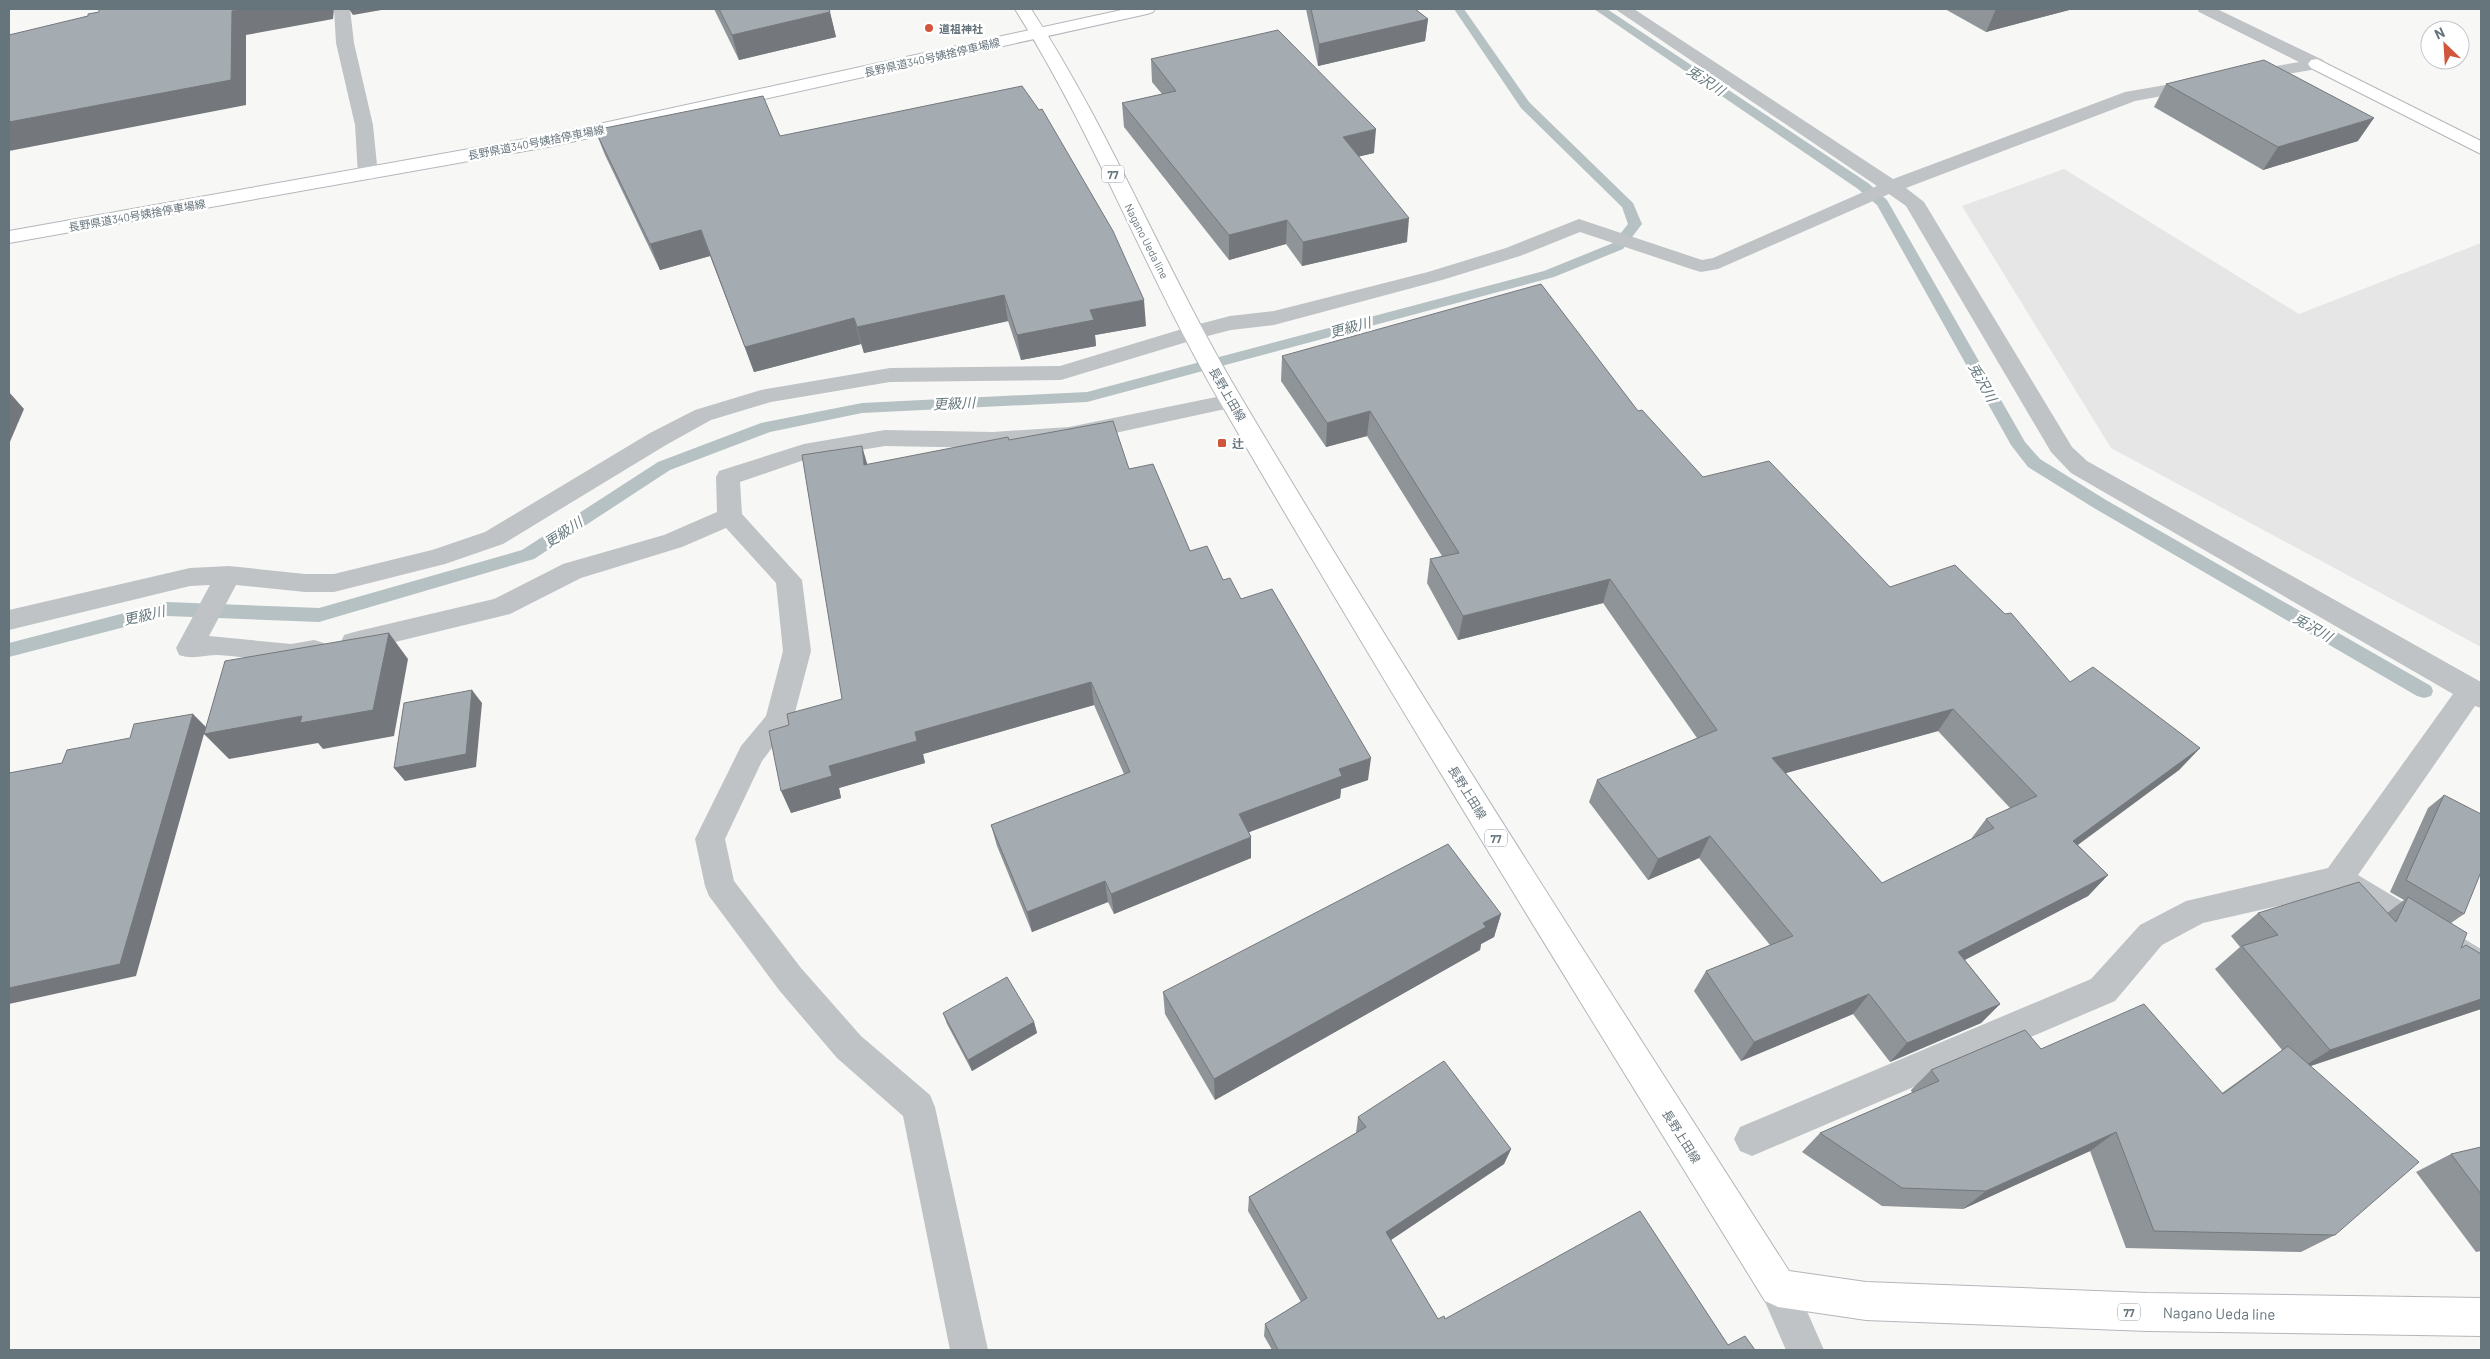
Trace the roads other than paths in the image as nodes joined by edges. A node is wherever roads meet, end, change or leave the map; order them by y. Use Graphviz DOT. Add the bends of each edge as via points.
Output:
graph roads {
  1 [pos="342,9"];
  2 [pos="1024,9"];
  3 [pos="1147,9"];
  4 [pos="1623,9"];
  5 [pos="2204,9"];
  6 [pos="1039,33"];
  7 [pos="2317,64"];
  8 [pos="2481,148"];
  9 [pos="368,174"];
  10 [pos="1887,189"];
  11 [pos="9,237"];
  12 [pos="1195,338"];
  13 [pos="1227,393"];
  14 [pos="730,516"];
  15 [pos="227,580"];
  16 [pos="9,620"];
  17 [pos="2476,694"];
  18 [pos="2338,879"];
  19 [pos="2481,966"];
  20 [pos="1752,1140"];
  21 [pos="1778,1288"];
  22 [pos="2481,1317"];
  23 [pos="969,1350"];
  24 [pos="1805,1350"];
  1 -- 9 [label="street" via="345,43 364,125"];
  2 -- 6 [label="main road, Nagano Ueda line / 77"];
  3 -- 6 [label="main road, 長野県道340号姨捨停車場線"];
  4 -- 10 [label="street"];
  5 -- 7 [label="street"];
  6 -- 9 [label="main road, 長野県道340号姨捨停車場線" via="563,138"];
  6 -- 12 [label="main road, Nagano Ueda line / 77"];
  7 -- 8 [label="main road"];
  7 -- 10 [label="street" via="2131,96"];
  9 -- 11 [label="main road, 長野県道340号姨捨停車場線"];
  10 -- 12 [label="street" via="1718,263 1701,266 1579,225 1513,252 1435,276 1274,318 1230,323"];
  10 -- 17 [label="street" via="1914,202 2063,452 2079,467"];
  12 -- 13 [label="main road, 長野上田線 / 77"];
  12 -- 15 [label="street" via="1061,374 890,375 769,395 703,415 494,538 436,558 334,583"];
  13 -- 14 [label="street" via="1069,435 993,440 885,438 804,452 728,476"];
  13 -- 21 [label="main road, 長野上田線 / 77" via="1444,755"];
  14 -- 15 [label="street" via="673,542 572,571 501,607 350,644 291,654 217,645 189,648"];
  14 -- 23 [label="street" via="790,580 797,651 780,720 751,754 710,839 720,886 790,978 849,1047 918,1107"];
  15 -- 16 [label="street" via="190,577"];
  17 -- 18 [label="street"];
  18 -- 19 [label="street"];
  18 -- 20 [label="street" via="2197,911 2151,935 2103,990"];
  21 -- 22 [label="main road, Nagano Ueda line / 77" via="1866,1301 2147,1312"];
  21 -- 24 [label="street"];
}
